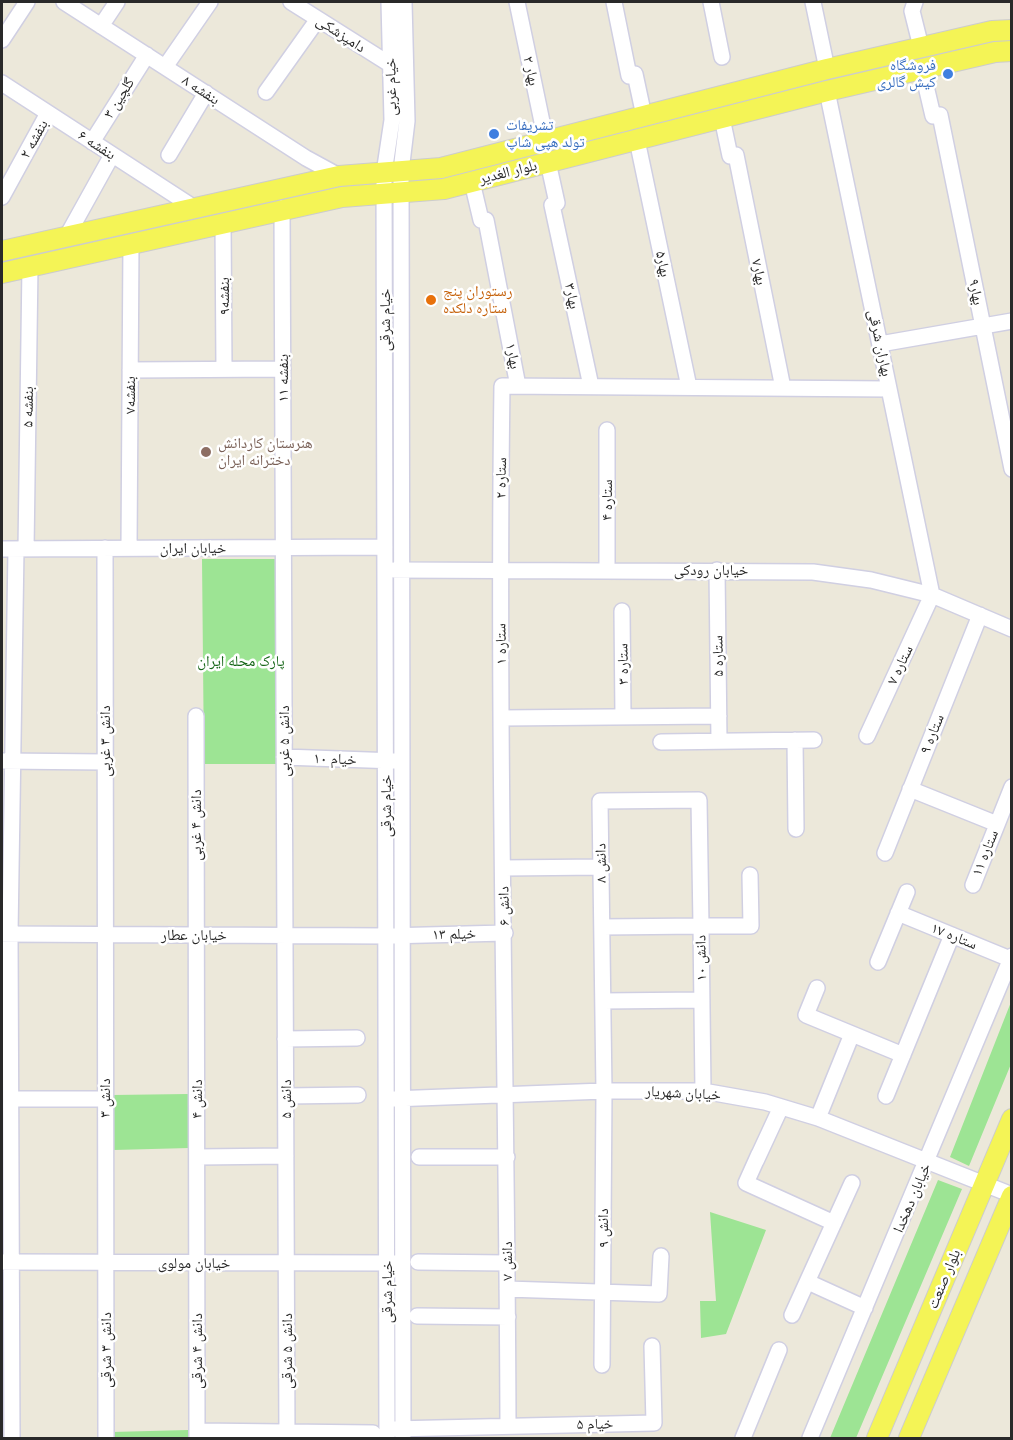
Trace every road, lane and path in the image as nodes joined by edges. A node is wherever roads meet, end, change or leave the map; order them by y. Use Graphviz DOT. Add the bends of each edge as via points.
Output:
graph roads {
  1 [pos="27,2"];
  2 [pos="64,2"];
  3 [pos="117,2"];
  4 [pos="210,2"];
  5 [pos="389,2"];
  6 [pos="404,2"];
  7 [pos="517,2"];
  8 [pos="614,2"];
  9 [pos="711,2"];
  10 [pos="813,2"];
  11 [pos="915,2"];
  12 [pos="299,4"];
  13 [pos="318,19"];
  14 [pos="101,26"];
  15 [pos="1002,31"];
  16 [pos="2,40"];
  17 [pos="921,47"];
  18 [pos="1003,51"];
  19 [pos="147,55"];
  20 [pos="722,57"];
  21 [pos="391,66"];
  22 [pos="165,67"];
  23 [pos="827,69"];
  24 [pos="922,69"];
  25 [pos="2,83"];
  26 [pos="827,91"];
  27 [pos="266,92"];
  28 [pos="206,93"];
  29 [pos="48,113"];
  30 [pos="644,116"];
  31 [pos="722,118"];
  32 [pos="637,140"];
  33 [pos="546,141"];
  34 [pos="92,142"];
  35 [pos="112,155"];
  36 [pos="169,155"];
  37 [pos="548,162"];
  38 [pos="393,172"];
  39 [pos="339,176"];
  40 [pos="472,182"];
  41 [pos="393,193"];
  42 [pos="2,197"];
  43 [pos="192,207"];
  44 [pos="282,208"];
  45 [pos="223,222"];
  46 [pos="67,236"];
  47 [pos="131,243"];
  48 [pos="2,251"];
  49 [pos="30,266"];
  50 [pos="2,273"];
  51 [pos="1011,321"];
  52 [pos="983,327"];
  53 [pos="880,344"];
  54 [pos="224,369"];
  55 [pos="283,369"];
  56 [pos="130,370"];
  57 [pos="518,386"];
  58 [pos="591,387"];
  59 [pos="689,387"];
  60 [pos="783,388"];
  61 [pos="889,389"];
  62 [pos="607,430"];
  63 [pos="1011,469"];
  64 [pos="385,546"];
  65 [pos="283,547"];
  66 [pos="105,548"];
  67 [pos="129,548"];
  68 [pos="15,549"];
  69 [pos="385,570"];
  70 [pos="402,570"];
  71 [pos="500,570"];
  72 [pos="607,570"];
  73 [pos="717,570"];
  74 [pos="932,595"];
  75 [pos="622,611"];
  76 [pos="980,615"];
  77 [pos="1011,629"];
  78 [pos="196,716"];
  79 [pos="719,716"];
  80 [pos="623,717"];
  81 [pos="502,718"];
  82 [pos="867,736"];
  83 [pos="795,740"];
  84 [pos="814,740"];
  85 [pos="719,741"];
  86 [pos="661,742"];
  87 [pos="284,757"];
  88 [pos="386,760"];
  89 [pos="7,761"];
  90 [pos="402,761"];
  91 [pos="105,762"];
  92 [pos="1011,787"];
  93 [pos="910,789"];
  94 [pos="997,824"];
  95 [pos="796,829"];
  96 [pos="885,853"];
  97 [pos="601,867"];
  98 [pos="504,868"];
  99 [pos="750,875"];
  100 [pos="973,885"];
  101 [pos="907,892"];
  102 [pos="898,912"];
  103 [pos="701,926"];
  104 [pos="602,927"];
  105 [pos="505,933"];
  106 [pos="6,934"];
  107 [pos="105,934"];
  108 [pos="196,935"];
  109 [pos="285,935"];
  110 [pos="402,935"];
  111 [pos="952,935"];
  112 [pos="387,936"];
  113 [pos="1011,958"];
  114 [pos="878,962"];
  115 [pos="817,987"];
  116 [pos="702,1000"];
  117 [pos="603,1001"];
  118 [pos="852,1034"];
  119 [pos="357,1038"];
  120 [pos="285,1039"];
  121 [pos="903,1055"];
  122 [pos="604,1091"];
  123 [pos="703,1091"];
  124 [pos="358,1095"];
  125 [pos="507,1095"];
  126 [pos="286,1096"];
  127 [pos="886,1096"];
  128 [pos="11,1099"];
  129 [pos="105,1099"];
  130 [pos="386,1099"];
  131 [pos="402,1099"];
  132 [pos="781,1107"];
  133 [pos="818,1118"];
  134 [pos="1011,1119"];
  135 [pos="759,1154"];
  136 [pos="286,1156"];
  137 [pos="507,1156"];
  138 [pos="198,1157"];
  139 [pos="419,1157"];
  140 [pos="927,1162"];
  141 [pos="746,1183"];
  142 [pos="852,1183"];
  143 [pos="985,1184"];
  144 [pos="1011,1195"];
  145 [pos="834,1223"];
  146 [pos="661,1256"];
  147 [pos="6,1262"];
  148 [pos="106,1263"];
  149 [pos="197,1263"];
  150 [pos="286,1263"];
  151 [pos="387,1263"];
  152 [pos="411,1263"];
  153 [pos="507,1263"];
  154 [pos="808,1281"];
  155 [pos="507,1288"];
  156 [pos="603,1292"];
  157 [pos="865,1308"];
  158 [pos="792,1315"];
  159 [pos="417,1317"];
  160 [pos="508,1317"];
  161 [pos="652,1346"];
  162 [pos="779,1350"];
  163 [pos="602,1365"];
  164 [pos="508,1426"];
  165 [pos="576,1432"];
  166 [pos="382,1434"];
  167 [pos="403,1434"];
  168 [pos="197,1435"];
  169 [pos="287,1435"];
  170 [pos="12,1438"];
  171 [pos="106,1438"];
  172 [pos="743,1438"];
  173 [pos="810,1438"];
  174 [pos="876,1438"];
  175 [pos="909,1438"];
  1 -- 16 [label="street"];
  2 -- 14 [label="street, بنفشه ۸"];
  3 -- 14 [label="street"];
  4 -- 22 [label="street"];
  5 -- 21 [label="street, خیام غربی"];
  6 -- 38 [label="street, خیام غربی" via="407,121"];
  7 -- 33 [label="street, بهار ۲"];
  8 -- 30 [label="street" via="629,76 635,74"];
  9 -- 20 [label="street"];
  10 -- 23 [label="street"];
  11 -- 17 [label="street" via="912,11"];
  12 -- 13 [label="street, دامپزشکی"];
  13 -- 21 [label="street, دامپزشکی"];
  13 -- 27 [label="street"];
  14 -- 19 [label="street, بنفشه ۸"];
  15 -- 17 [label="main road, بلوار الغدیر"];
  15 -- 18 [label="main road"];
  17 -- 23 [label="main road, بلوار الغدیر"];
  18 -- 24 [label="main road, بلوار الغدیر"];
  19 -- 22 [label="street, بنفشه ۸"];
  19 -- 34 [label="street, گلچین ۳"];
  21 -- 38 [label="street, خیام غربی"];
  22 -- 28 [label="street, بنفشه ۸"];
  23 -- 26 [label="main road"];
  23 -- 30 [label="main road, بلوار الغدیر"];
  24 -- 26 [label="main road, بلوار الغدیر"];
  24 -- 52 [label="street, بهار۹" via="933,116 940,116"];
  25 -- 29 [label="street, بنفشه ۶"];
  26 -- 31 [label="main road, بلوار الغدیر"];
  26 -- 53 [label="street, بهاران شرقی"];
  28 -- 36 [label="street"];
  28 -- 39 [label="street, بنفشه ۸"];
  29 -- 34 [label="street, بنفشه ۶"];
  29 -- 42 [label="street, بنفشه ۲"];
  30 -- 33 [label="main road, بلوار الغدیر"];
  31 -- 32 [label="main road, بلوار الغدیر"];
  31 -- 60 [label="street, بهار۷" via="730,156 736,156"];
  32 -- 37 [label="main road, بلوار الغدیر"];
  32 -- 59 [label="street, بهار۵"];
  33 -- 38 [label="main road, بلوار الغدیر" via="441,168"];
  34 -- 35 [label="street, بنفشه ۶"];
  35 -- 43 [label="street, بنفشه ۶"];
  35 -- 46 [label="street"];
  37 -- 40 [label="main road, بلوار الغدیر"];
  37 -- 58 [label="street, بهار۳" via="557,204 552,205"];
  38 -- 39 [label="main road, بلوار الغدیر"];
  38 -- 41 [label="street"];
  39 -- 43 [label="main road, بلوار الغدیر"];
  40 -- 41 [label="main road, بلوار الغدیر" via="444,189"];
  40 -- 57 [label="street, بهار۱" via="481,220 486,220"];
  41 -- 44 [label="main road, بلوار الغدیر"];
  41 -- 64 [label="street, خیام شرقی"];
  41 -- 70 [label="street, خیام شرقی"];
  43 -- 46 [label="main road, بلوار الغدیر"];
  44 -- 45 [label="main road, بلوار الغدیر"];
  44 -- 55 [label="street, بنفشه ۱۱"];
  45 -- 47 [label="main road, بلوار الغدیر"];
  45 -- 54 [label="street, بنفشه۹"];
  46 -- 48 [label="main road, بلوار الغدیر"];
  47 -- 49 [label="main road, بلوار الغدیر"];
  47 -- 56 [label="street, بنفشه۷"];
  49 -- 50 [label="main road, بلوار الغدیر"];
  49 -- 68 [label="street, بنفشه ۵"];
  51 -- 52 [label="street"];
  52 -- 53 [label="street"];
  52 -- 63 [label="street, بهار۹"];
  53 -- 61 [label="street, بهاران شرقی"];
  54 -- 55 [label="street"];
  54 -- 56 [label="street"];
  55 -- 65 [label="street, بنفشه ۱۱"];
  56 -- 67 [label="street, بنفشه۷"];
  57 -- 58 [label="street"];
  57 -- 71 [label="street, ستاره ۲" via="502,386"];
  58 -- 59 [label="street"];
  59 -- 60 [label="street"];
  60 -- 61 [label="street"];
  61 -- 74 [label="street, بهاران شرقی"];
  62 -- 72 [label="street, ستاره ۴"];
  64 -- 65 [label="street, خیابان ایران"];
  64 -- 69 [label="street, خیام شرقی"];
  65 -- 67 [label="street, خیابان ایران"];
  65 -- 87 [label="street, دانش ۵ غربی"];
  66 -- 67 [label="street, خیابان ایران"];
  66 -- 68 [label="street, خیابان ایران"];
  66 -- 91 [label="street, دانش ۳ غربی"];
  68 -- 89 [label="street, بنفشه ۵"];
  69 -- 70 [label="street, خیابان رودکی"];
  69 -- 88 [label="street, خیام شرقی"];
  70 -- 71 [label="street, خیابان رودکی"];
  70 -- 90 [label="street, خیام شرقی"];
  71 -- 72 [label="street, خیابان رودکی"];
  71 -- 81 [label="street, ستاره ۱"];
  72 -- 73 [label="street, خیابان رودکی"];
  73 -- 74 [label="street, خیابان رودکی" via="813,572 871,580"];
  73 -- 79 [label="street, ستاره ۵"];
  74 -- 76 [label="street, خیابان رودکی"];
  74 -- 82 [label="street, ستاره ۷"];
  75 -- 80 [label="street, ستاره ۳"];
  76 -- 77 [label="street, خیابان رودکی"];
  76 -- 93 [label="street, ستاره ۹"];
  78 -- 108 [label="street, دانش ۴ غربی"];
  79 -- 80 [label="street"];
  79 -- 85 [label="street, ستاره ۵"];
  80 -- 81 [label="street"];
  81 -- 98 [label="street, دانش ۶"];
  83 -- 84 [label="street"];
  83 -- 85 [label="street"];
  83 -- 95 [label="street"];
  85 -- 86 [label="street"];
  87 -- 88 [label="street, خیام ۱۰"];
  87 -- 109 [label="street, دانش ۵ غربی"];
  88 -- 90 [label="street, خیام ۱۰"];
  88 -- 112 [label="street, خیام شرقی"];
  89 -- 91 [label="street"];
  89 -- 106 [label="street, بنفشه ۵"];
  90 -- 110 [label="street, خیام شرقی"];
  91 -- 107 [label="street, دانش ۳ غربی"];
  92 -- 94 [label="street, ستاره ۱۱"];
  93 -- 94 [label="street"];
  93 -- 96 [label="street, ستاره ۹"];
  94 -- 100 [label="street, ستاره ۱۱"];
  97 -- 98 [label="street"];
  97 -- 103 [label="street, دانش ۸" via="600,801 699,800"];
  97 -- 104 [label="street, دانش ۸"];
  98 -- 105 [label="street, دانش ۶"];
  99 -- 103 [label="street, دانش ۱۰" via="751,926"];
  101 -- 102 [label="street"];
  102 -- 111 [label="street, ستاره ۱۷"];
  102 -- 114 [label="street"];
  103 -- 104 [label="street"];
  103 -- 116 [label="street, دانش ۱۰"];
  104 -- 117 [label="street, دانش ۸"];
  105 -- 110 [label="street, خیلم ۱۳"];
  105 -- 125 [label="street, دانش ۶"];
  106 -- 107 [label="street, خیابان عطار"];
  106 -- 128 [label="street, بنفشه ۵"];
  107 -- 108 [label="street, خیابان عطار"];
  107 -- 129 [label="street, دانش ۳"];
  108 -- 109 [label="street, خیابان عطار"];
  108 -- 138 [label="street, دانش ۴"];
  109 -- 112 [label="street, خیابان عطار"];
  109 -- 120 [label="street, دانش ۵"];
  110 -- 112 [label="street, خیلم ۱۳"];
  110 -- 131 [label="street, خیام شرقی"];
  111 -- 113 [label="street, ستاره ۱۷"];
  111 -- 121 [label="street"];
  112 -- 130 [label="street, خیام شرقی"];
  113 -- 140 [label="street, خیابان دهخدا"];
  115 -- 118 [label="street" via="806,1015"];
  116 -- 117 [label="street"];
  116 -- 123 [label="street, دانش ۱۰"];
  117 -- 122 [label="street, دانش ۸"];
  118 -- 121 [label="street"];
  118 -- 133 [label="street"];
  119 -- 120 [label="street"];
  120 -- 126 [label="street, دانش ۵"];
  121 -- 127 [label="street"];
  122 -- 123 [label="street, خیابان شهریار"];
  122 -- 125 [label="street, خیابان شهریار"];
  122 -- 156 [label="street, دانش ۹"];
  123 -- 132 [label="street, خیابان شهریار"];
  124 -- 126 [label="street"];
  125 -- 131 [label="street, خیابان شهریار"];
  125 -- 137 [label="street, دانش ۷"];
  126 -- 136 [label="street, دانش ۵"];
  128 -- 129 [label="street"];
  128 -- 147 [label="street, بنفشه ۵"];
  129 -- 148 [label="street, دانش ۳"];
  130 -- 131 [label="street, خیابان شهریار"];
  130 -- 151 [label="street, خیام شرقی"];
  131 -- 152 [label="street, خیام شرقی"];
  132 -- 133 [label="street, خیابان شهریار"];
  132 -- 141 [label="street"];
  133 -- 140 [label="street, خیابان شهریار"];
  134 -- 143 [label="main road, بلوار صنعت"];
  135 -- 141 [label="street"];
  136 -- 138 [label="street"];
  136 -- 150 [label="street, دانش ۵"];
  137 -- 139 [label="street"];
  137 -- 153 [label="street, دانش ۷"];
  138 -- 149 [label="street, دانش ۴"];
  140 -- 143 [label="street, خیابان شهریار"];
  140 -- 157 [label="street, خیابان دهخدا"];
  141 -- 145 [label="street"];
  142 -- 145 [label="street"];
  143 -- 144 [label="street, خیابان شهریار"];
  143 -- 174 [label="main road, بلوار صنعت"];
  144 -- 175 [label="main road, بلوار صنعت"];
  145 -- 154 [label="street"];
  146 -- 156 [label="street" via="659,1294"];
  147 -- 148 [label="street, خیابان مولوی"];
  147 -- 170 [label="street, بنفشه ۵"];
  148 -- 149 [label="street, خیابان مولوی"];
  148 -- 171 [label="street, دانش ۳ شرقی"];
  149 -- 150 [label="street, خیابان مولوی"];
  149 -- 168 [label="street, دانش ۴ شرقی"];
  150 -- 151 [label="street, خیابان مولوی"];
  150 -- 169 [label="street, دانش ۵ شرقی"];
  151 -- 152 [label="street, خیابان مولوی"];
  151 -- 166 [label="street, خیام شرقی"];
  152 -- 153 [label="street, خیابان مولوی"];
  152 -- 167 [label="street, خیام شرقی"];
  153 -- 155 [label="street, دانش ۷"];
  154 -- 157 [label="street"];
  154 -- 158 [label="street"];
  155 -- 156 [label="street"];
  155 -- 160 [label="street, دانش ۷"];
  156 -- 163 [label="street, دانش ۹"];
  157 -- 173 [label="street, خیابان دهخدا"];
  159 -- 160 [label="street"];
  160 -- 164 [label="street, دانش ۷"];
  161 -- 165 [label="street, خیام ۵" via="654,1423"];
  162 -- 172 [label="street"];
  164 -- 165 [label="street, خیام ۵"];
  164 -- 167 [label="street, خیام ۵"];
  166 -- 167 [label="street, خیام ۵"];
  166 -- 169 [label="street, خیام ۵"];
  168 -- 169 [label="street, خیام ۵"];
}
